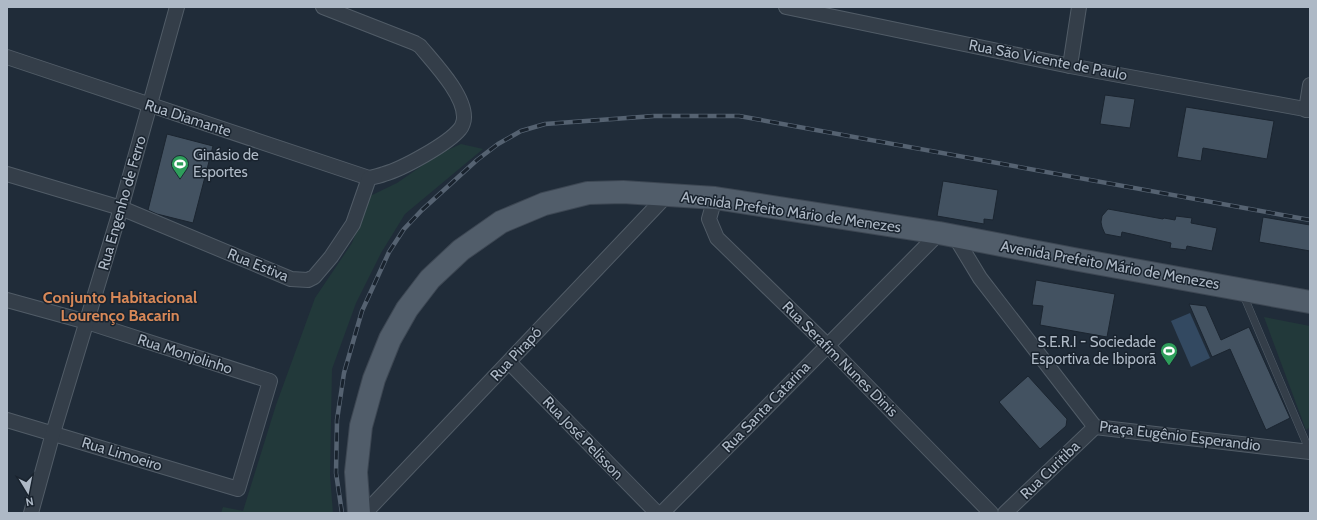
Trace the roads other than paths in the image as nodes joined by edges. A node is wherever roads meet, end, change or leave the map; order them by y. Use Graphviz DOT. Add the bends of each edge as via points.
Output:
graph roads {
  1 [pos="177,7"];
  2 [pos="323,7"];
  3 [pos="786,7"];
  4 [pos="1078,7"];
  5 [pos="824,10"];
  6 [pos="7,57"];
  7 [pos="1070,66"];
  8 [pos="1310,85"];
  9 [pos="149,105"];
  10 [pos="1308,110"];
  11 [pos="7,174"];
  12 [pos="369,178"];
  13 [pos="667,195"];
  14 [pos="715,198"];
  15 [pos="121,208"];
  16 [pos="946,234"];
  17 [pos="1241,289"];
  18 [pos="7,300"];
  19 [pos="1310,302"];
  20 [pos="87,322"];
  21 [pos="827,344"];
  22 [pos="509,362"];
  23 [pos="7,420"];
  24 [pos="1095,427"];
  25 [pos="53,433"];
  26 [pos="1310,452"];
  27 [pos="238,489"];
  28 [pos="367,512"];
  29 [pos="31,513"];
  30 [pos="656,513"];
  31 [pos="662,513"];
  32 [pos="991,513"];
  33 [pos="1005,513"];
  1 -- 9 [label="street, Rua Engenho de Ferro"];
  2 -- 12 [label="street" via="420,46 459,98 464,118 462,128 453,137 397,169"];
  3 -- 5 [label="street, Rua São Vicente de Paulo"];
  4 -- 7 [label="street"];
  5 -- 7 [label="street, Rua São Vicente de Paulo"];
  6 -- 9 [label="street, Rua Diamante"];
  7 -- 10 [label="street, Rua São Vicente de Paulo"];
  8 -- 10 [label="street"];
  9 -- 12 [label="street, Rua Diamante"];
  9 -- 15 [label="street, Rua Engenho de Ferro"];
  11 -- 15 [label="street, Rua Estiva"];
  12 -- 15 [label="street, Rua Estiva" via="353,224 331,257 314,277 308,280 291,279"];
  13 -- 14 [label="main road, Avenida Prefeito Mário de Menezes"];
  13 -- 22 [label="street, Rua Pirapó"];
  13 -- 28 [label="main road, Avenida Prefeito Mário de Menezes" via="588,193 551,202 501,222 461,250 430,279 407,309 390,339 374,378 361,426 356,472"];
  14 -- 16 [label="main road, Avenida Prefeito Mário de Menezes"];
  14 -- 21 [label="street, Rua Serafim Nunes Dinis" via="709,218 717,238"];
  15 -- 20 [label="street, Rua Engenho de Ferro"];
  16 -- 17 [label="main road, Avenida Prefeito Mário de Menezes"];
  16 -- 21 [label="street, Rua Santa Catarina"];
  16 -- 24 [label="street, Praça Eugênio Esperandio"];
  17 -- 19 [label="main road, Avenida Prefeito Mário de Menezes"];
  17 -- 26 [label="lane"];
  18 -- 20 [label="street, Rua Monjolinho"];
  20 -- 25 [label="street, Rua Engenho de Ferro"];
  20 -- 27 [label="street, Rua Monjolinho" via="270,381"];
  21 -- 31 [label="street, Rua Santa Catarina"];
  21 -- 32 [label="street, Rua Serafim Nunes Dinis"];
  22 -- 28 [label="street, Rua Pirapó"];
  22 -- 30 [label="street, Rua José Pelisson"];
  23 -- 25 [label="street, Rua Limoeiro"];
  24 -- 26 [label="street, Praça Eugênio Esperandio"];
  24 -- 33 [label="street, Rua Curitiba"];
  25 -- 27 [label="street, Rua Limoeiro"];
  25 -- 29 [label="street, Rua Engenho de Ferro"];
}
